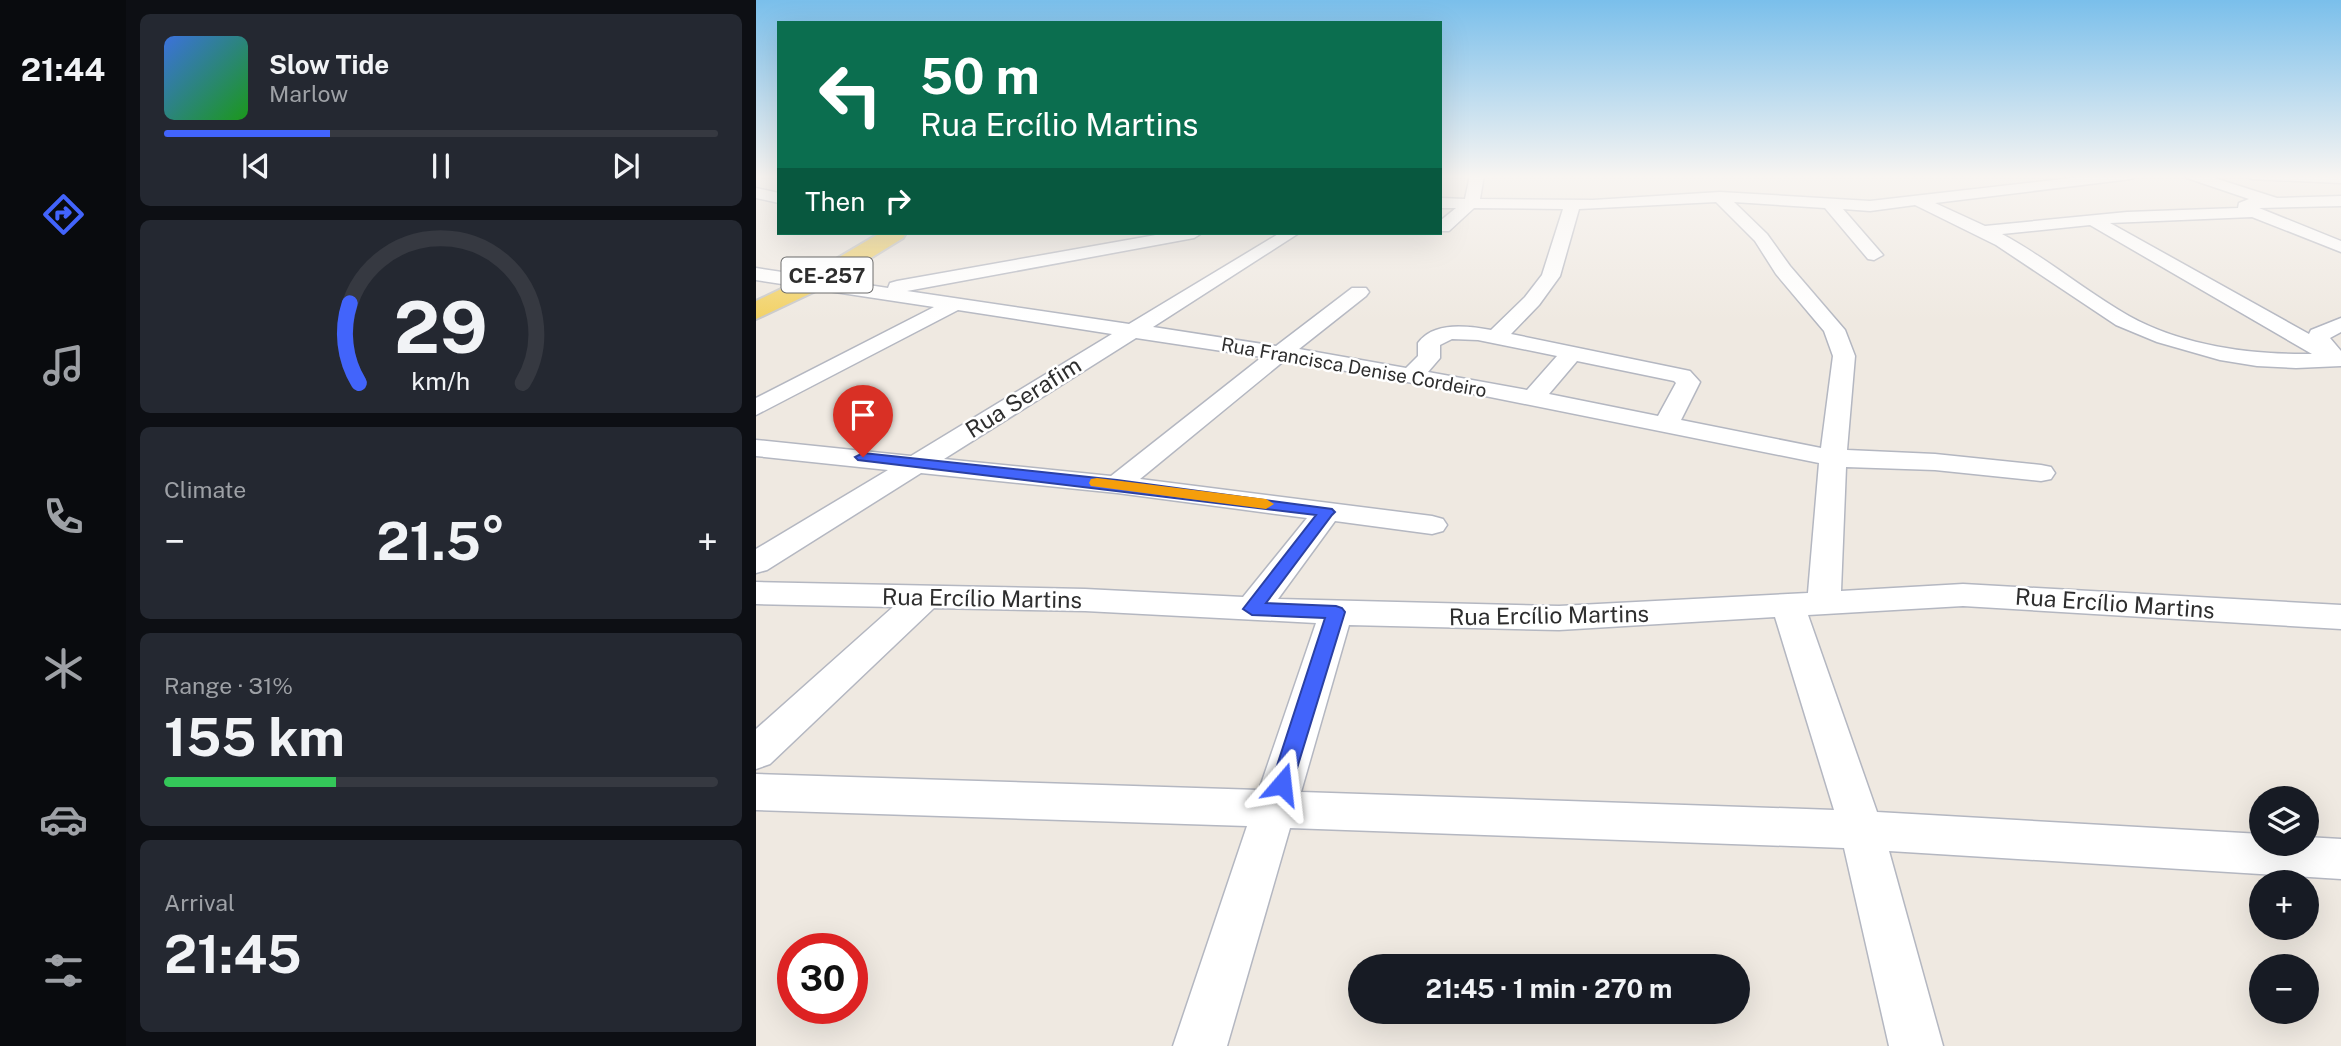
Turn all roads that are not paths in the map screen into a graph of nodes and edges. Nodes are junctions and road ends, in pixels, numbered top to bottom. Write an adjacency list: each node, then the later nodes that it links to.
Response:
1 (1447, 224): 9 (street)
2 (1567, 224): 24 (street)
3 (1741, 224): 33 (street)
4 (1847, 224): 15 (street)
5 (1967, 224): 10 (street)
6 (2054, 224): 10 (street)
7 (2099, 224): 27 (street)
8 (2283, 224): 14 (street)
9 (1443, 227)
10 (1983, 231): 27 (street)
11 (892, 235): 17 (main road, CE-257)
12 (1183, 235): 18 (street)
13 (1288, 235): 23 (street, Rua Serafim)
14 (2341, 247)
15 (1874, 255)
16 (756, 274): 17 (street)
17 (813, 284): 18 (street); 21 (main road, CE-257)
18 (873, 291): 20 (street, Rua Francisca Denise Cordeiro)
19 (1359, 292): 25 (street)
20 (954, 304): 23 (street, Rua Francisca Denise Cordeiro); 30 (street)
21 (761, 306)
22 (2341, 324): 27 (street)
23 (1132, 331): 25 (street, Rua Francisca Denise Cordeiro); 34 (street, Rua Serafim)
24 (1496, 337): 26 (street); 28 (street)
25 (1281, 353): 28 (street, Rua Francisca Denise Cordeiro); 36 (street)
26 (1572, 353): 29 (street); 31 (street)
27 (2339, 362)
28 (1411, 375): 29 (street, Rua Francisca Denise Cordeiro)
29 (1533, 398): 31 (street, Rua Francisca Denise Cordeiro)
30 (756, 408)
31 (1666, 425): 33 (street, Rua Francisca Denise Cordeiro)
32 (756, 448): 34 (street)
33 (1833, 458): 35 (street, Rua Francisca Denise Cordeiro); 42 (street)
34 (918, 463): 36 (street); 39 (street, Rua Serafim)
35 (2041, 473)
36 (1117, 485): 37 (street)
37 (1327, 512): 38 (street); 43 (street)
38 (1432, 525)
39 (756, 563)
40 (756, 593): 41 (street, Rua Ercílio Martins)
41 (925, 597): 43 (street, Rua Ercílio Martins); 46 (street)
42 (1806, 604): 44 (street, Rua Ercílio Martins); 45 (street, Rua Ercílio Martins); 49 (street)
43 (1252, 609): 44 (street, Rua Ercílio Martins)
44 (1336, 612): 48 (street)
45 (2341, 617)
46 (756, 753)
47 (756, 792): 48 (street)
48 (1274, 809): 49 (street); 51 (street)
49 (1862, 830): 50 (street); 52 (street)
50 (2341, 859)
51 (1200, 1046)
52 (1916, 1046)

